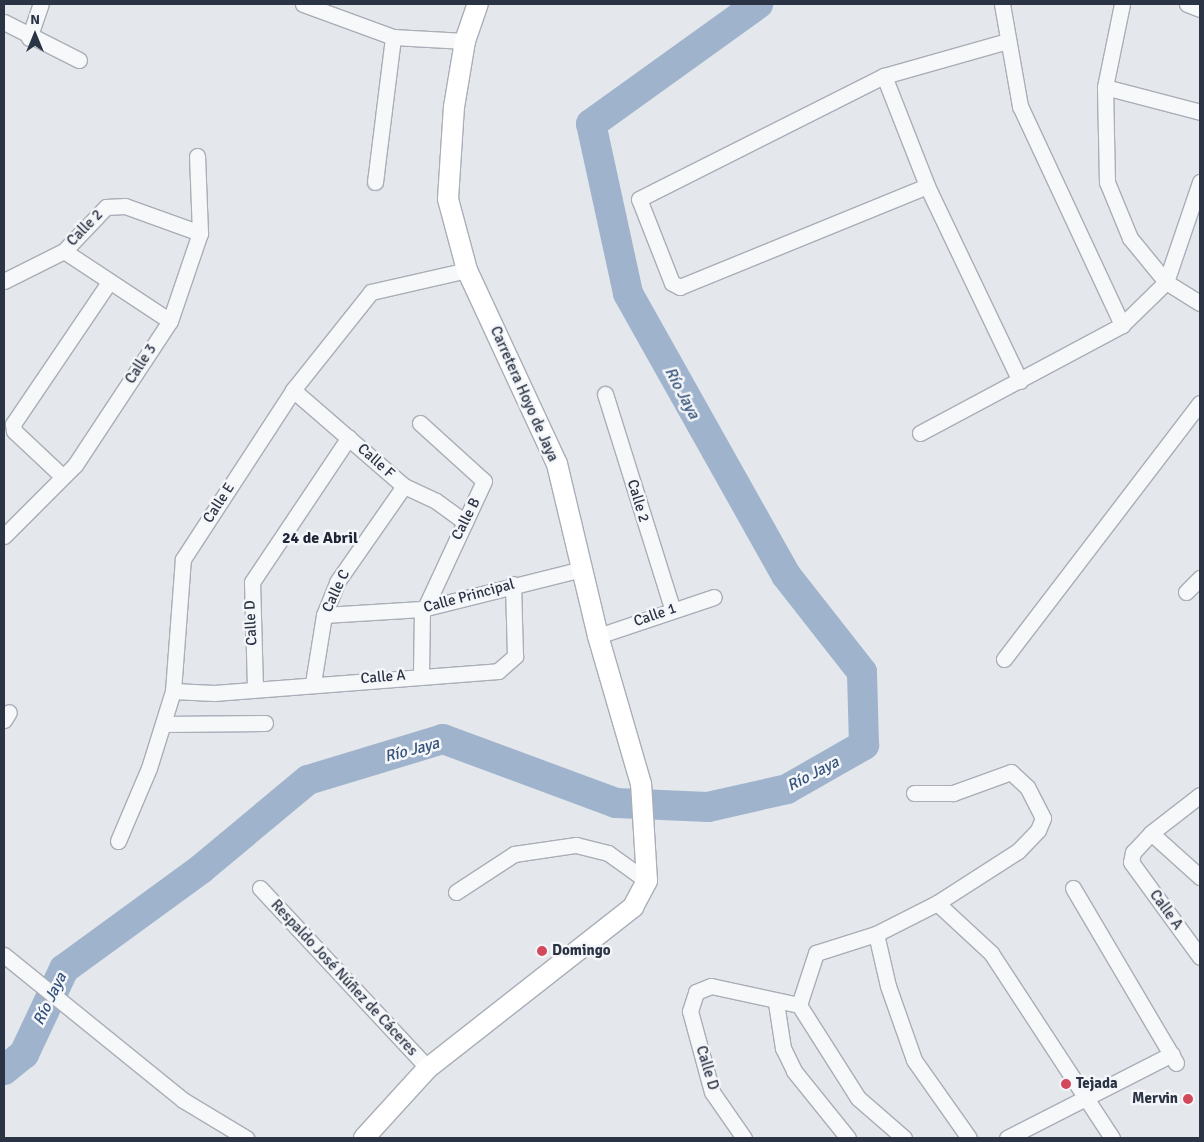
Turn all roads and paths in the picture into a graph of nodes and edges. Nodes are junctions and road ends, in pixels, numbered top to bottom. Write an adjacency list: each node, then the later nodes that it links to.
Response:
1 (41, 4): 10 (street)
2 (303, 4): 9 (street)
3 (478, 4): 11 (street, Carretera Hoyo de Jaya)
4 (1002, 4): 12 (street)
5 (1122, 4): 15 (street)
6 (1187, 4): 7 (street)
7 (1200, 9)
8 (4, 22): 10 (street)
9 (394, 37): 11 (street); 18 (street)
10 (29, 38): 13 (street)
11 (465, 41): 23 (street, Carretera Hoyo de Jaya)
12 (1008, 41): 14 (street); 29 (street)
13 (79, 60)
14 (884, 76): 20 (street); 20 (street)
15 (1105, 87): 16 (street); 26 (street)
16 (1200, 112)
17 (197, 156): 21 (street, Calle 3)
18 (375, 182)
19 (1200, 182): 26 (street)
20 (927, 186): 30 (street)
21 (200, 233): 22 (street, Calle 2); 28 (street, Calle 3)
22 (64, 250): 24 (street, Calle 2); 25 (street)
23 (467, 270): 31 (street, Calle E); 41 (street, Carretera Hoyo de Jaya)
24 (4, 282)
25 (109, 282): 28 (street); 37 (street)
26 (1166, 282): 27 (street); 29 (street)
27 (1200, 304)
28 (170, 321): 37 (street, Calle 3)
29 (1122, 325): 30 (street)
30 (1020, 382): 35 (street)
31 (293, 390): 36 (street, Calle F); 54 (street, Calle E)
32 (605, 394): 46 (street, Calle 2)
33 (1200, 403): 50 (street)
34 (420, 423): 39 (street, Calle B)
35 (920, 433)
36 (349, 437): 38 (street, Calle F); 53 (street, Calle D)
37 (62, 476): 40 (street, Calle 3)
38 (404, 486): 39 (street, Calle F); 48 (street, Calle C)
39 (465, 522): 47 (street, Calle B)
40 (4, 536)
41 (582, 569): 43 (street, Calle Principal); 49 (street, Carretera Hoyo de Jaya)
42 (1200, 578): 44 (street)
43 (513, 584): 47 (street, Calle Principal); 51 (street, Calle A)
44 (1186, 592)
45 (714, 597): 46 (street, Calle 1)
46 (672, 608): 49 (street, Calle 1)
47 (423, 609): 48 (street, Calle Principal); 51 (street, Calle B)
48 (324, 614): 52 (street, Calle C)
49 (598, 636): 62 (street, Carretera Hoyo de Jaya)
50 (1004, 659)
51 (421, 674): 52 (street, Calle A)
52 (313, 683): 53 (street, Calle A)
53 (255, 688): 54 (street, Calle A)
54 (173, 690): 55 (street, Calle E)
55 (164, 724): 56 (street); 60 (street, Calle E)
56 (265, 724)
57 (914, 793): 66 (street)
58 (1200, 795): 59 (street)
59 (1151, 834): 61 (street); 69 (street, Calle A)
60 (118, 841)
61 (1200, 877)
62 (647, 881): 65 (street); 72 (street)
63 (260, 888): 72 (street, Respaldo José Núñez de Cáceres)
64 (1073, 888): 73 (street)
65 (456, 892)
66 (937, 903): 67 (street); 73 (street)
67 (876, 934): 71 (street); 79 (street)
68 (4, 955): 74 (street)
69 (1200, 957)
70 (776, 1003): 71 (street); 76 (street, Calle D); 77 (street)
71 (799, 1005): 78 (street)
72 (428, 1068): 75 (street)
73 (1085, 1102): 80 (street); 81 (street)
74 (246, 1138)
75 (364, 1138)
76 (744, 1138)
77 (848, 1138)
78 (904, 1138)
79 (969, 1138)
80 (1007, 1138)
81 (1112, 1138)

